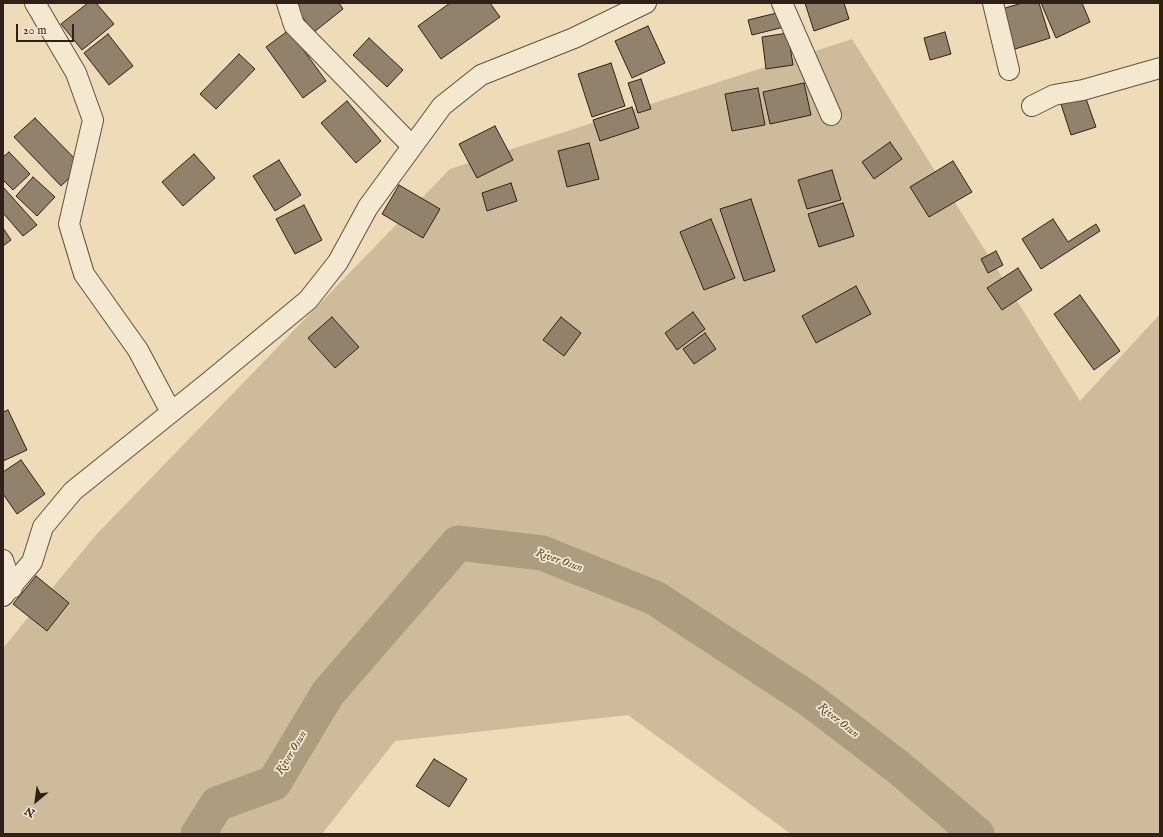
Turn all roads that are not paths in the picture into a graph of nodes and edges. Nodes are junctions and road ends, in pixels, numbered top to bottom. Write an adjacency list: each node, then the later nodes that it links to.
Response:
1 (35, 3): 11 (street)
2 (287, 3): 10 (street)
3 (646, 3): 10 (street)
4 (782, 3): 9 (street)
5 (993, 3): 7 (street)
6 (1160, 68): 8 (street)
7 (1009, 70)
8 (1032, 106)
9 (831, 115)
10 (412, 146): 11 (street)
11 (171, 412): 13 (street)
12 (3, 560): 13 (street)
13 (7, 592)

